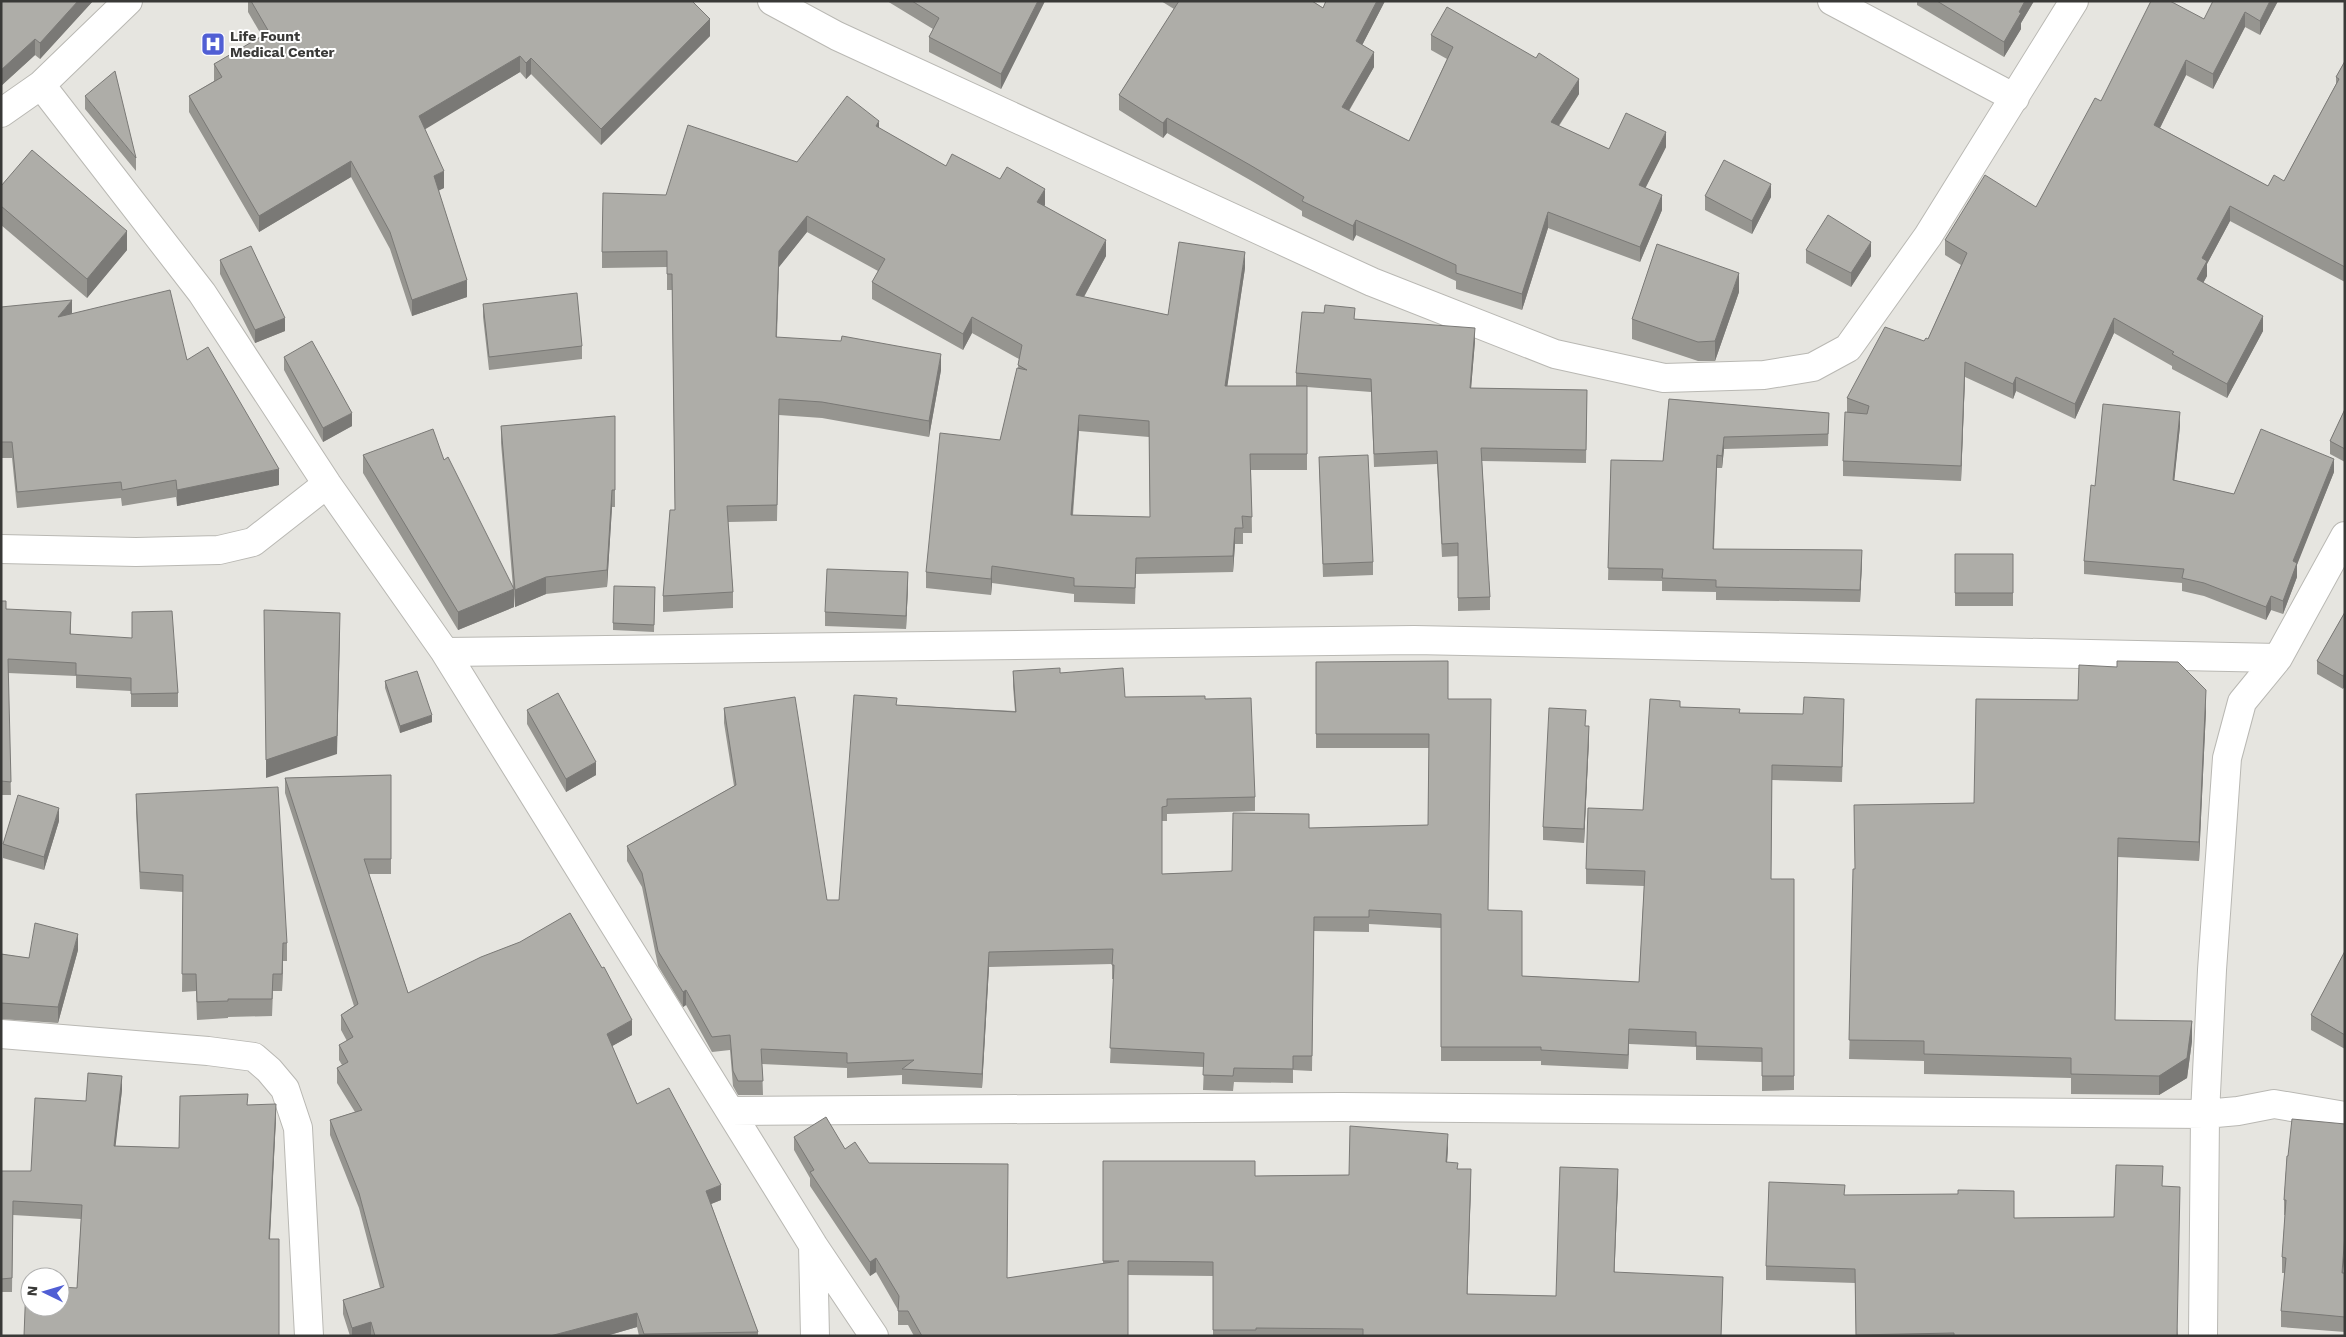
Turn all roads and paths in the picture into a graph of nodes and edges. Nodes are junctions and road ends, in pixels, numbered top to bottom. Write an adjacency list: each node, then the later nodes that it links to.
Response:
1 (128, 1): 5 (street)
2 (772, 1): 6 (street)
3 (1832, 1): 6 (street)
4 (2074, 1): 6 (street)
5 (41, 85): 7 (street); 8 (street)
6 (2015, 98)
7 (1, 113)
8 (327, 484): 10 (street); 11 (street)
9 (2345, 536): 12 (street)
10 (1, 549)
11 (445, 652): 12 (street); 14 (street)
12 (2278, 658): 15 (street)
13 (1, 1034): 18 (street)
14 (730, 1111): 15 (street); 17 (street)
15 (2205, 1114): 16 (street); 21 (street)
16 (2345, 1116)
17 (813, 1245): 19 (street); 20 (street)
18 (309, 1336)
19 (815, 1336)
20 (874, 1336)
21 (2203, 1336)

